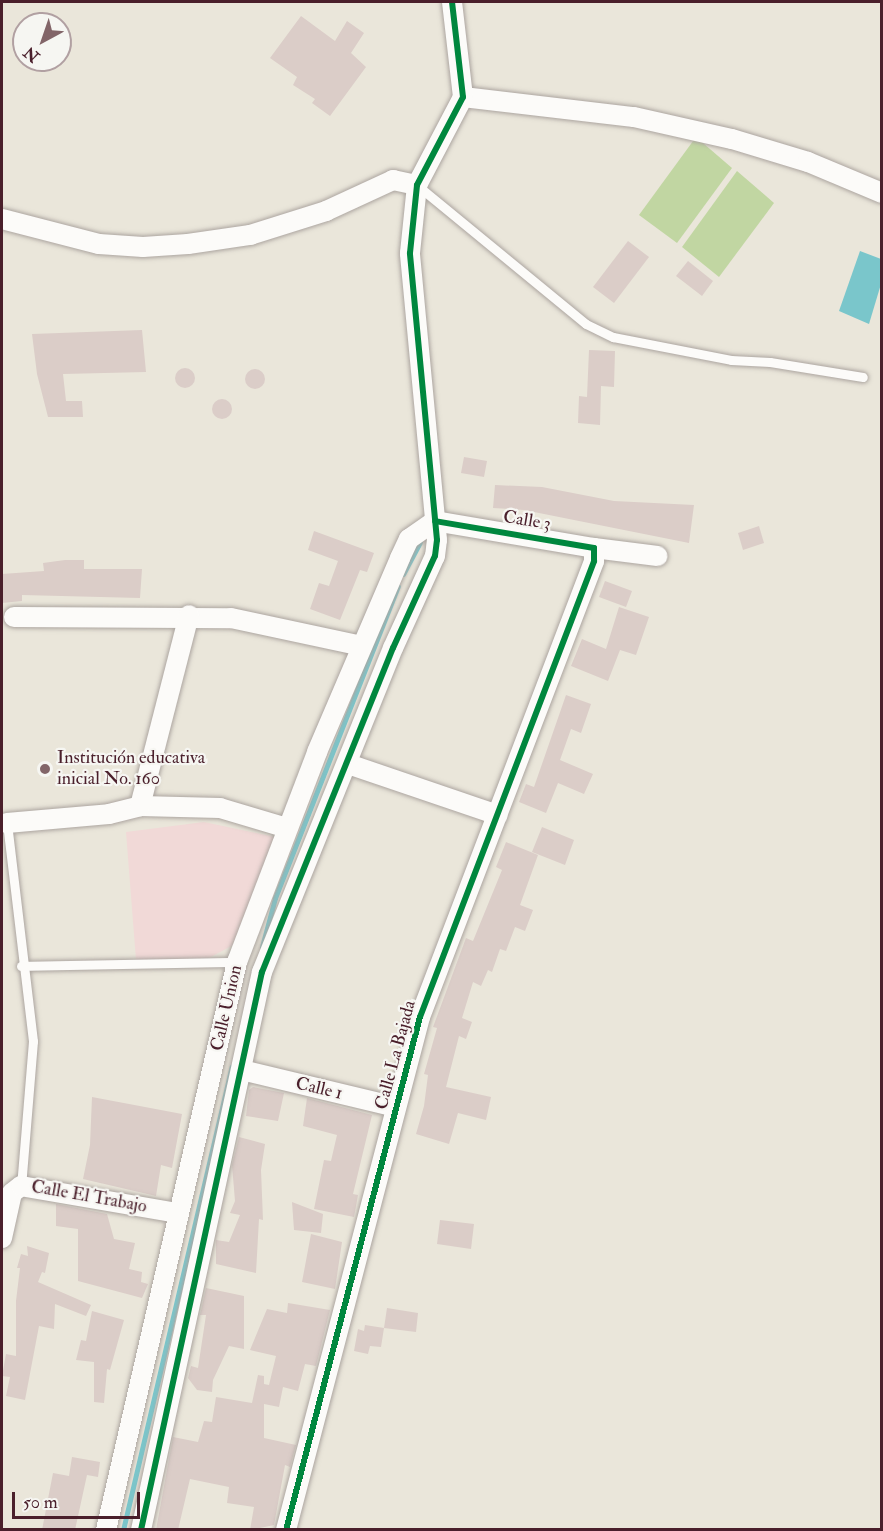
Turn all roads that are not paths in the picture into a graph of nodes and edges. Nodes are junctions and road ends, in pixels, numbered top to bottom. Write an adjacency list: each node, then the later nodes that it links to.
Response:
1 (452, 2): 2 (street)
2 (463, 97): 3 (street); 4 (street)
3 (417, 185): 5 (street); 6 (lane); 7 (street)
4 (882, 193)
5 (2, 219)
6 (863, 377)
7 (435, 521): 8 (street, Calle 3); 12 (street, Calle Union); 13 (street)
8 (594, 548): 9 (street, Calle 3); 15 (street, Calle La Bajada)
9 (657, 556)
10 (189, 615): 11 (street); 12 (street); 14 (street)
11 (14, 617)
12 (362, 646): 17 (street, Calle Union)
13 (348, 764): 15 (street); 20 (street)
14 (140, 806): 16 (street); 17 (street)
15 (498, 815): 21 (street, Calle La Bajada)
16 (7, 823): 19 (lane)
17 (287, 828): 18 (street, Calle Union)
18 (237, 962): 19 (lane); 23 (street, Calle Union)
19 (21, 966): 22 (lane)
20 (242, 1070): 21 (street, Calle 1); 26 (street)
21 (396, 1107): 27 (street, Calle La Bajada)
22 (21, 1186): 23 (street, Calle El Trabajo); 24 (street, Calle El Trabajo)
23 (178, 1213): 25 (street, Calle Union)
24 (2, 1238)
25 (106, 1530)
26 (141, 1530)
27 (286, 1530)

